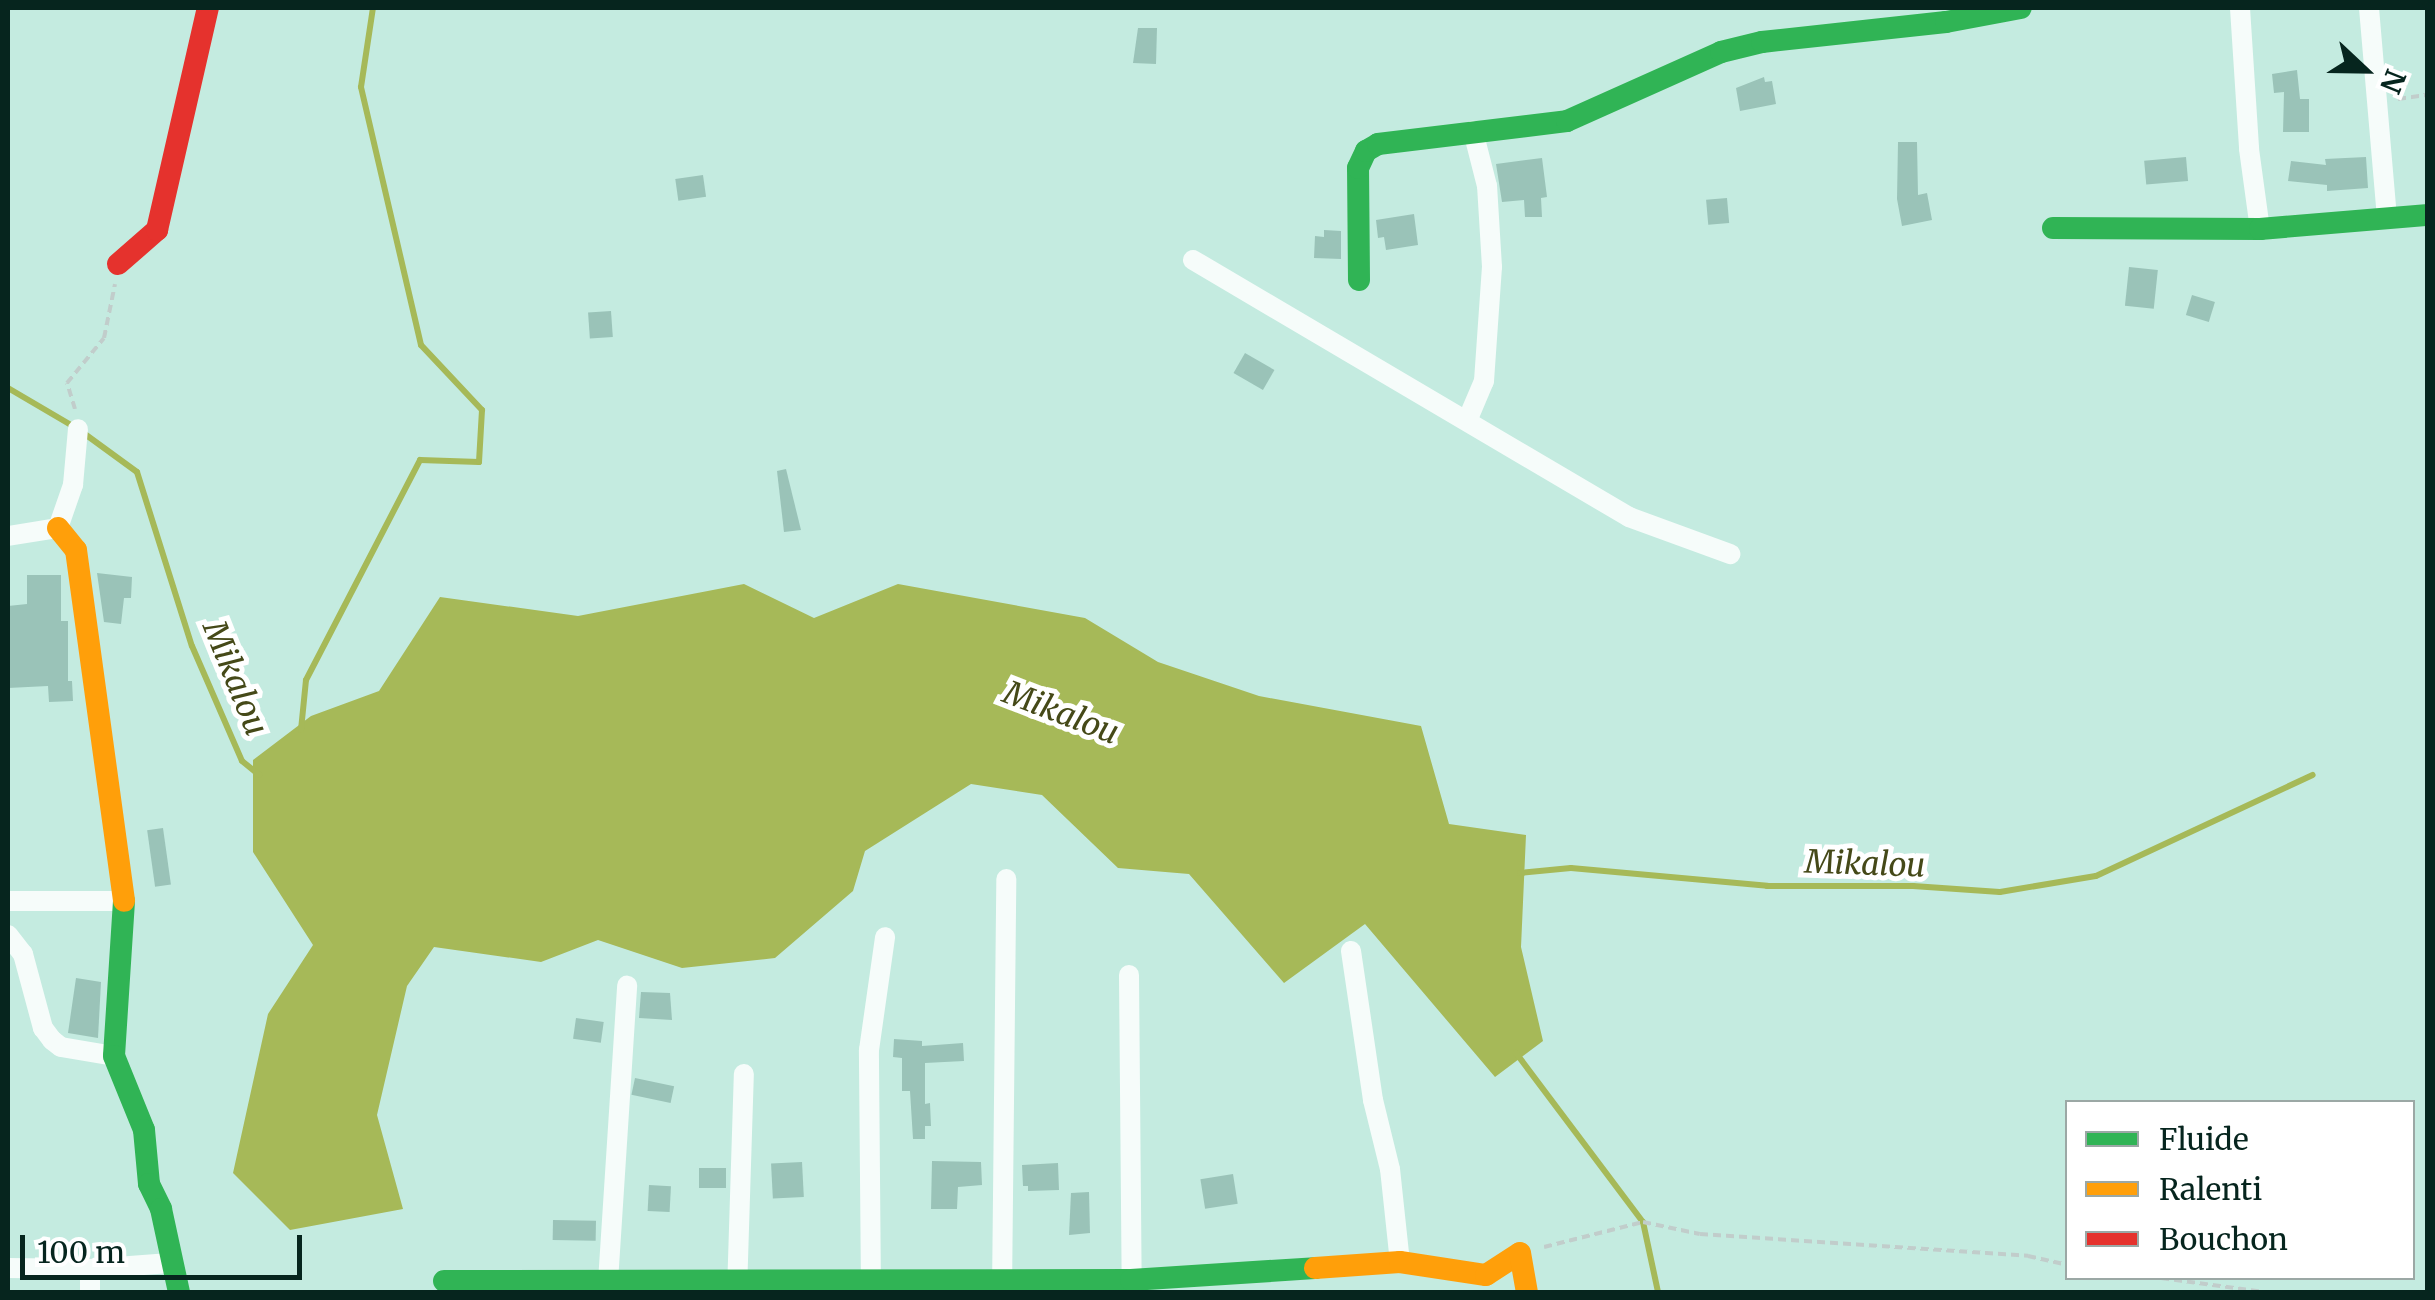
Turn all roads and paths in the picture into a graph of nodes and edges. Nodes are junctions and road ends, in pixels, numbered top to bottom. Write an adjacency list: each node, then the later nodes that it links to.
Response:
1 (208, 8): 13 (street)
2 (2021, 8): 7 (street)
3 (2240, 8): 11 (street)
4 (2368, 8): 6 (street)
5 (2428, 95): 6 (path)
6 (2380, 102): 9 (street)
7 (1473, 131): 14 (street); 15 (street)
8 (2428, 215): 9 (street)
9 (2387, 216): 11 (street)
10 (2054, 228): 11 (street)
11 (2260, 229)
12 (1192, 260): 15 (street)
13 (118, 264): 16 (path)
14 (1359, 280)
15 (1468, 421): 19 (street)
16 (78, 429): 17 (street)
17 (58, 528): 18 (street); 22 (street)
18 (8, 536)
19 (1730, 554)
20 (1006, 879): 39 (street)
21 (8, 901): 22 (street)
22 (124, 901): 28 (street)
23 (8, 934): 28 (street)
24 (885, 937): 40 (street)
25 (1351, 950): 31 (street)
26 (1129, 975): 41 (street)
27 (628, 986): 38 (street)
28 (114, 1056): 32 (street)
29 (744, 1074): 43 (street)
30 (1520, 1253): 31 (street); 33 (path); 46 (street)
31 (1400, 1262): 41 (street)
32 (170, 1263): 35 (street); 45 (street)
33 (2065, 1264)
34 (8, 1268): 35 (street)
35 (90, 1269): 44 (street)
36 (2176, 1280): 47 (path)
37 (444, 1281): 42 (street)
38 (608, 1282): 42 (street); 43 (street)
39 (1002, 1285): 40 (street); 41 (street)
40 (870, 1286): 43 (street)
41 (1131, 1286)
42 (489, 1288)
43 (737, 1288)
44 (90, 1292)
45 (179, 1292)
46 (1527, 1292)
47 (2264, 1292)

